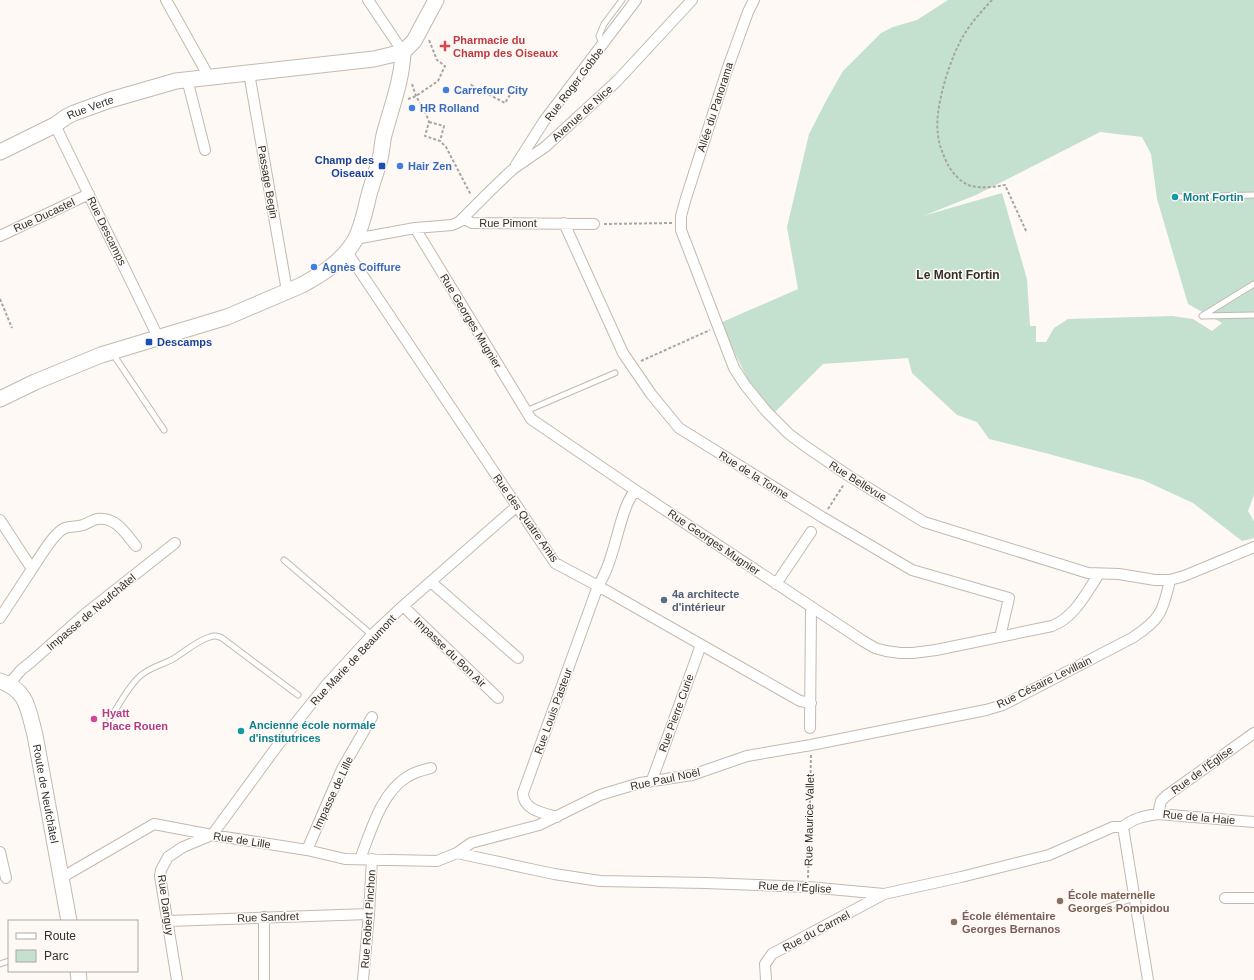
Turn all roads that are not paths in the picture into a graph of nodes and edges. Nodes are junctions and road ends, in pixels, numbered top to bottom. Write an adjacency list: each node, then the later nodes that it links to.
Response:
1 (166, 0): 11 (street)
2 (368, 0): 9 (street)
3 (436, 0): 9 (street)
4 (622, 0): 8 (lane)
5 (636, 0): 8 (street, Rue Roger Gobbe)
6 (692, 0): 16 (street, Avenue de Nice)
7 (754, 0): 21 (street, Allée du Panorama)
8 (605, 43): 16 (street, Rue Roger Gobbe)
9 (403, 52): 10 (street, Rue Verte); 26 (street)
10 (249, 73): 11 (street, Rue Verte); 29 (street, Passage Begin)
11 (209, 77): 12 (street, Rue Verte)
12 (187, 80): 13 (street, Rue Verte); 14 (street)
13 (55, 126): 15 (street, Rue Verte); 17 (street, Rue Descamps)
14 (205, 150)
15 (0, 152)
16 (513, 169): 20 (street, Avenue de Nice)
17 (88, 194): 25 (street, Rue Ducastel); 31 (street, Rue Descamps)
18 (1254, 196): 19 (lane)
19 (1175, 197)
20 (463, 218): 22 (street, Rue Pimont); 24 (street, Rue Pimont)
21 (681, 220): 46 (street, Rue Bellevue)
22 (564, 223): 23 (street, Rue Pimont); 55 (street, Rue de la Tonne)
23 (594, 224)
24 (416, 228): 26 (street, Rue Pimont); 35 (street, Rue Georges Mugnier)
25 (0, 236)
26 (355, 239): 27 (street)
27 (347, 252): 29 (street); 38 (street, Rue des Quatre Amis)
28 (1254, 284): 30 (lane)
29 (287, 291): 31 (street)
30 (1254, 315)
31 (158, 337): 32 (street)
32 (111, 352): 34 (street); 36 (lane)
33 (614, 373): 35 (lane)
34 (0, 399)
35 (526, 411): 37 (street, Rue Georges Mugnier)
36 (164, 430)
37 (635, 490): 49 (street, Rue Georges Mugnier); 50 (street, Rue Louis Pasteur)
38 (517, 506): 48 (street, Rue Marie de Beaumont); 50 (street, Rue des Quatre Amis)
39 (0, 520): 45 (street)
40 (811, 532): 49 (street)
41 (175, 543): 58 (street, Impasse de Neufchâtel)
42 (136, 546): 45 (street)
43 (1254, 547): 47 (street)
44 (284, 560): 54 (lane)
45 (32, 569): 53 (street)
46 (1099, 574): 47 (street, Rue Bellevue); 55 (street, Rue Georges Mugnier)
47 (1170, 580): 66 (street, Rue Césaire Levillain)
48 (431, 582): 51 (street, Rue Marie de Beaumont); 57 (street)
49 (776, 584): 52 (street, Rue Georges Mugnier)
50 (598, 586): 56 (street, Rue des Quatre Amis); 71 (street, Rue Louis Pasteur)
51 (403, 606): 54 (street, Rue Marie de Beaumont); 60 (street, Impasse du Bon Air)
52 (811, 608): 55 (street, Rue Georges Mugnier); 61 (street)
53 (0, 618)
54 (372, 635): 74 (street, Rue Marie de Beaumont)
55 (1000, 637)
56 (701, 645): 61 (street, Rue des Quatre Amis); 68 (street, Rue Pierre Curie)
57 (518, 658)
58 (5, 682): 81 (street, Route de Neufchâtel)
59 (298, 695): 63 (lane)
60 (498, 698)
61 (811, 703): 64 (street)
62 (372, 717): 75 (street, Impasse de Lille)
63 (110, 719)
64 (810, 728)
65 (1254, 733): 69 (street, Rue de l'Église)
66 (811, 749): 68 (street, Rue Paul Noël)
67 (431, 768): 78 (street)
68 (652, 780): 71 (street, Rue Paul Noël)
69 (1158, 814): 70 (street, Rue de la Haie); 72 (street, Rue de la Haie)
70 (1144, 816): 73 (street, Rue de l'Église)
71 (557, 817): 77 (street, Rue Paul Noël)
72 (1254, 822)
73 (1123, 827): 82 (street, Rue de l'Église); 83 (street)
74 (212, 835): 75 (street, Rue de Lille); 81 (street, Rue de Lille); 90 (street, Rue Danguy)
75 (307, 850): 78 (street, Rue de Lille)
76 (0, 852): 80 (street)
77 (457, 853): 79 (street, Rue de Lille); 82 (street, Rue de l'Église)
78 (360, 859): 79 (street, Rue de Lille)
79 (372, 859): 87 (street, Rue Robert Pinchon)
80 (6, 878)
81 (61, 878): 89 (street, Route de Neufchâtel)
82 (884, 894): 94 (street, Rue du Carmel)
83 (1134, 898): 86 (lane); 95 (street)
84 (1225, 898): 85 (street)
85 (1254, 898)
86 (1108, 907)
87 (369, 914): 88 (street, Rue Sandret); 93 (street, Rue Robert Pinchon)
88 (264, 917): 90 (street, Rue Sandret); 92 (street)
89 (69, 920)
90 (168, 921): 91 (street, Rue Danguy)
91 (177, 980)
92 (264, 980)
93 (363, 980)
94 (766, 980)
95 (1148, 980)

